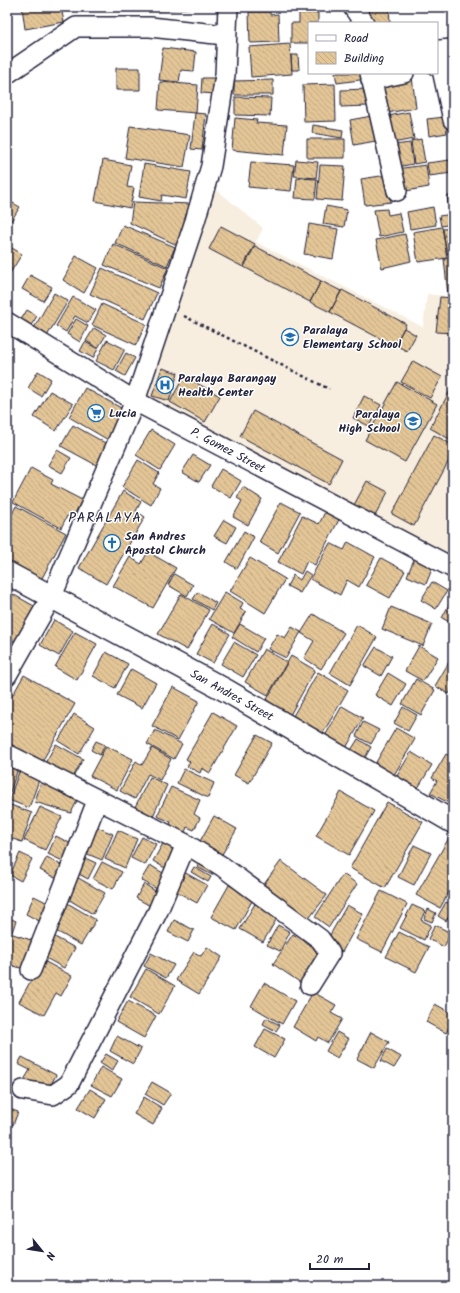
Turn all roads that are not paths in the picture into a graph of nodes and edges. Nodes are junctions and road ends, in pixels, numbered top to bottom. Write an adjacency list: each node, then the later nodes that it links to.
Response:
1 (228, 7): 4 (street)
2 (353, 7): 3 (street)
3 (363, 22)
4 (225, 35): 7 (street); 13 (street)
5 (453, 49): 6 (street)
6 (439, 65): 10 (street)
7 (7, 74)
8 (396, 74): 9 (street)
9 (370, 77): 11 (street)
10 (453, 120)
11 (397, 191)
12 (7, 322): 13 (street, P. Gomez Street)
13 (135, 401): 14 (street, P. Gomez Street); 16 (street)
14 (453, 568)
15 (7, 573): 16 (main road, San Andres Street)
16 (52, 596): 17 (street); 20 (main road, San Andres Street)
17 (7, 675)
18 (7, 754): 19 (street)
19 (97, 801): 21 (street); 22 (street)
20 (453, 822)
21 (186, 844): 23 (street); 24 (street)
22 (31, 970)
23 (310, 985)
24 (23, 1090)

